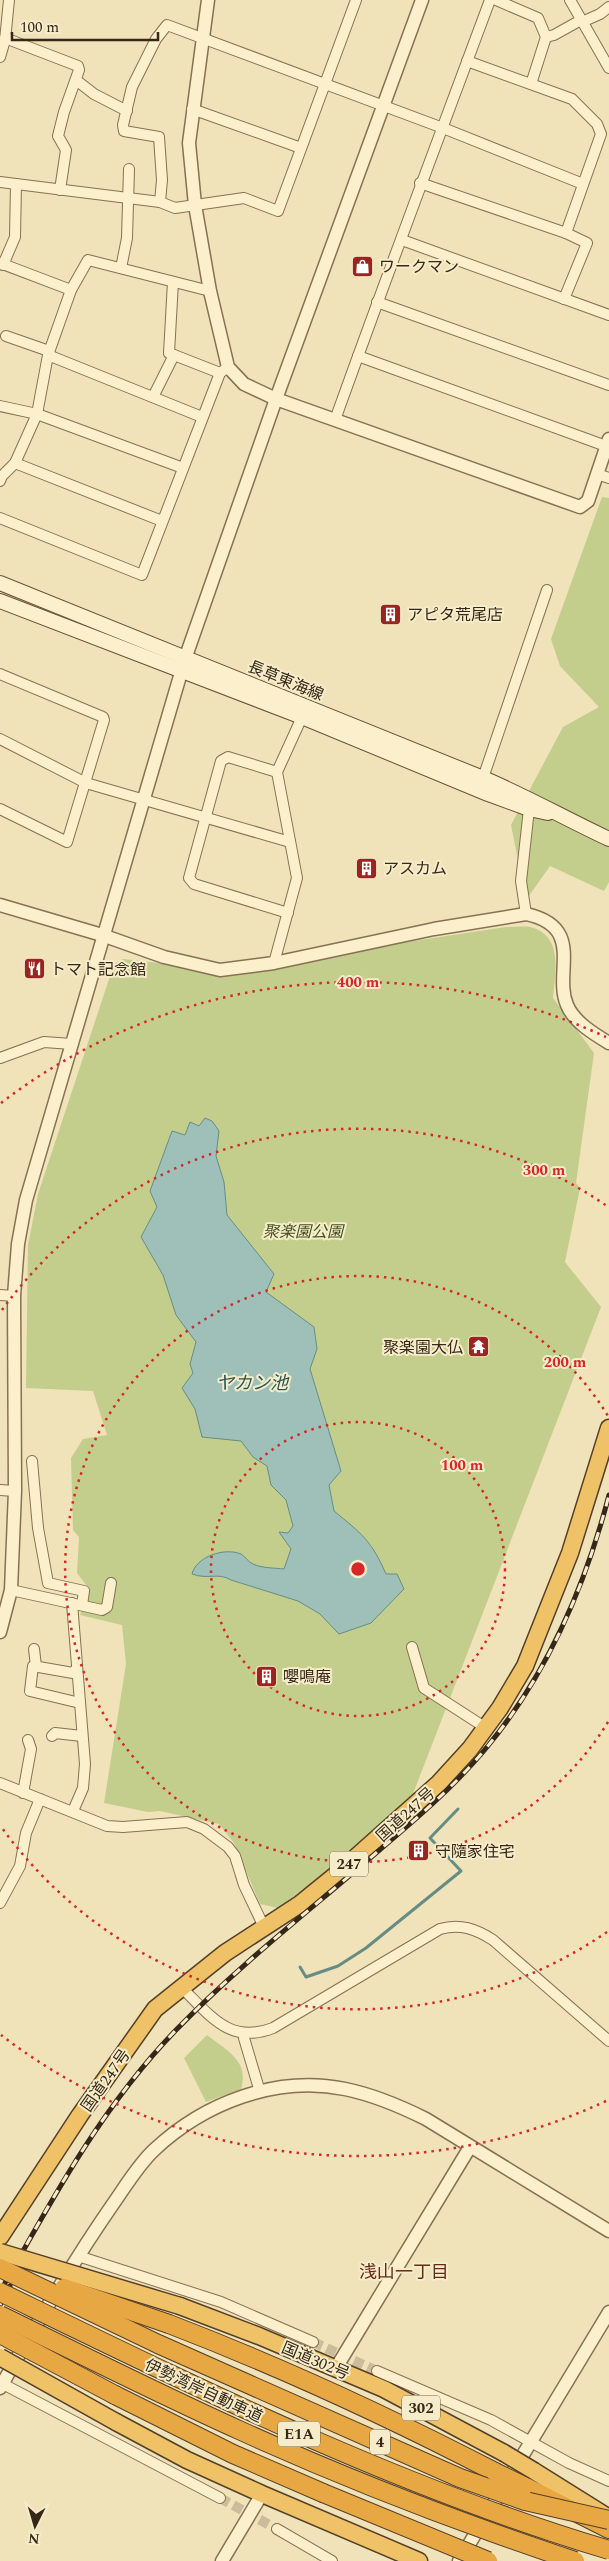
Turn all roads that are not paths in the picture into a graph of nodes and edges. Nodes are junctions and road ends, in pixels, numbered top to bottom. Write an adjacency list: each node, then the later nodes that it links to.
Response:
1 (9, 0): 11 (street)
2 (208, 0): 12 (street)
3 (356, 0): 18 (street)
4 (422, 0): 19 (street)
5 (490, 0): 14 (street)
6 (496, 0): 10 (street)
7 (570, 0): 9 (street)
8 (609, 7): 9 (street)
9 (581, 21): 10 (street); 15 (street)
10 (546, 37): 17 (street)
11 (5, 38): 13 (street); 16 (street)
12 (204, 40): 18 (street); 20 (street); 21 (street)
13 (0, 57)
14 (467, 61): 17 (street); 22 (street)
15 (609, 68)
16 (76, 80): 21 (street); 29 (street)
17 (531, 84): 28 (street)
18 (325, 85): 19 (street); 23 (street)
19 (384, 106): 22 (street); 50 (street)
20 (192, 109): 23 (street); 32 (street)
21 (127, 112): 31 (street)
22 (443, 128): 26 (street); 28 (street)
23 (301, 148): 32 (street)
24 (129, 169): 30 (street)
25 (0, 182): 27 (street)
26 (420, 183): 33 (street); 34 (street)
27 (16, 184): 29 (street); 35 (street)
28 (583, 184): 33 (street)
29 (60, 190): 30 (street)
30 (127, 198): 31 (street); 36 (street)
31 (160, 202): 32 (street)
32 (195, 205): 39 (street)
33 (566, 233): 40 (street)
34 (402, 240): 40 (street); 41 (street)
35 (2, 264): 38 (street)
36 (121, 268): 37 (street); 38 (street)
37 (172, 282): 39 (street); 45 (street)
38 (71, 290): 44 (street)
39 (210, 291): 47 (street)
40 (564, 299): 42 (street)
41 (377, 302): 46 (street); 48 (street)
42 (609, 315)
43 (6, 336): 44 (street)
44 (48, 353): 49 (street); 52 (street)
45 (174, 355): 47 (street); 49 (street)
46 (358, 356): 54 (street); 55 (street)
47 (224, 370): 50 (street); 53 (street)
48 (609, 385)
49 (153, 397): 53 (street)
50 (276, 399): 54 (street); 65 (street)
51 (0, 406): 52 (street)
52 (37, 414): 56 (street); 57 (street)
53 (202, 416): 57 (street)
54 (335, 420): 58 (street)
55 (607, 443): 58 (street)
56 (14, 463): 59 (street); 61 (street)
57 (183, 468): 61 (street)
58 (603, 476)
59 (1, 477)
60 (0, 518): 61 (street)
61 (162, 521)
62 (0, 583): 65 (main road, 長草東海線)
63 (547, 590): 70 (street)
64 (0, 601): 65 (main road, 長草東海線)
65 (183, 665): 67 (main road, 長草東海線); 70 (main road, 長草東海線); 72 (street)
66 (0, 674): 71 (street)
67 (302, 716): 69 (street); 74 (main road, 長草東海線)
68 (0, 739): 71 (street)
69 (277, 772): 76 (street); 78 (street)
70 (483, 778): 75 (main road, 長草東海線)
71 (86, 783): 72 (street); 73 (street)
72 (144, 798): 76 (street); 82 (street)
73 (0, 809)
74 (529, 809): 75 (main road, 長草東海線); 81 (street)
75 (557, 814): 77 (main road, 長草東海線)
76 (205, 817): 78 (street); 80 (street)
77 (609, 839)
78 (290, 842): 80 (street)
79 (0, 905): 82 (street)
80 (288, 912): 83 (street)
81 (526, 914): 83 (street); 84 (street)
82 (102, 935): 83 (street); 85 (street)
83 (274, 963)
84 (609, 1043)
85 (72, 1044): 86 (street); 88 (street)
86 (0, 1058)
87 (0, 1294): 88 (street)
88 (14, 1296): 92 (street)
89 (609, 1428): 102 (highway, 国道247号 / 247)
90 (32, 1461): 95 (street)
91 (0, 1490): 92 (street)
92 (15, 1491): 94 (street)
93 (111, 1582): 95 (street)
94 (12, 1590): 95 (street); 96 (street)
95 (77, 1604): 100 (street)
96 (0, 1632)
97 (412, 1647): 102 (street)
98 (34, 1649): 99 (street)
99 (36, 1666): 100 (street); 101 (street)
100 (77, 1668): 101 (street)
101 (80, 1703): 104 (street)
102 (486, 1728): 111 (highway, 国道247号 / 247)
103 (52, 1736): 104 (street)
104 (82, 1736): 109 (street)
105 (28, 1740): 107 (street)
106 (0, 1783): 107 (street)
107 (23, 1793): 108 (street)
108 (40, 1800): 109 (street); 110 (street)
109 (73, 1811): 111 (street)
110 (0, 1903)
111 (264, 1927): 112 (highway, 国道247号 / 247)
112 (181, 1987): 113 (street); 118 (highway, 国道247号 / 247)
113 (245, 2033): 114 (street); 115 (street)
114 (609, 2041)
115 (260, 2092): 116 (street); 120 (street)
116 (470, 2147): 117 (street); 128 (street)
117 (609, 2231)
118 (0, 2237)
119 (0, 2252): 128 (highway, 国道302号 / 302, bridge)
120 (78, 2256): 126 (street); 130 (street)
121 (0, 2266): 132 (highway, bridge); 137 (highway, 4, bridge)
122 (0, 2292): 140 (highway, 伊勢湾岸自動車道 / E1A, bridge)
123 (609, 2312): 131 (street)
124 (0, 2315): 147 (highway, 伊勢湾岸自動車道 / E1A, bridge)
125 (0, 2334): 134 (highway, bridge)
126 (313, 2342)
127 (0, 2357): 135 (highway, bridge)
128 (336, 2368): 132 (highway, 国道302号 / 302, bridge)
129 (377, 2371): 131 (street)
130 (1, 2386): 136 (street)
131 (530, 2441): 133 (street); 145 (street)
132 (529, 2478): 137 (highway, 国道302号 / 302); 139 (highway)
133 (609, 2481)
134 (323, 2493): 145 (highway, bridge); 146 (highway, bridge)
135 (262, 2494): 141 (street); 143 (highway); 144 (highway)
136 (220, 2498)
137 (609, 2519)
138 (277, 2529): 142 (street)
139 (609, 2529)
140 (609, 2550)
141 (222, 2561)
142 (332, 2561)
143 (395, 2561)
144 (419, 2561)
145 (460, 2561)
146 (488, 2561)
147 (575, 2561)

